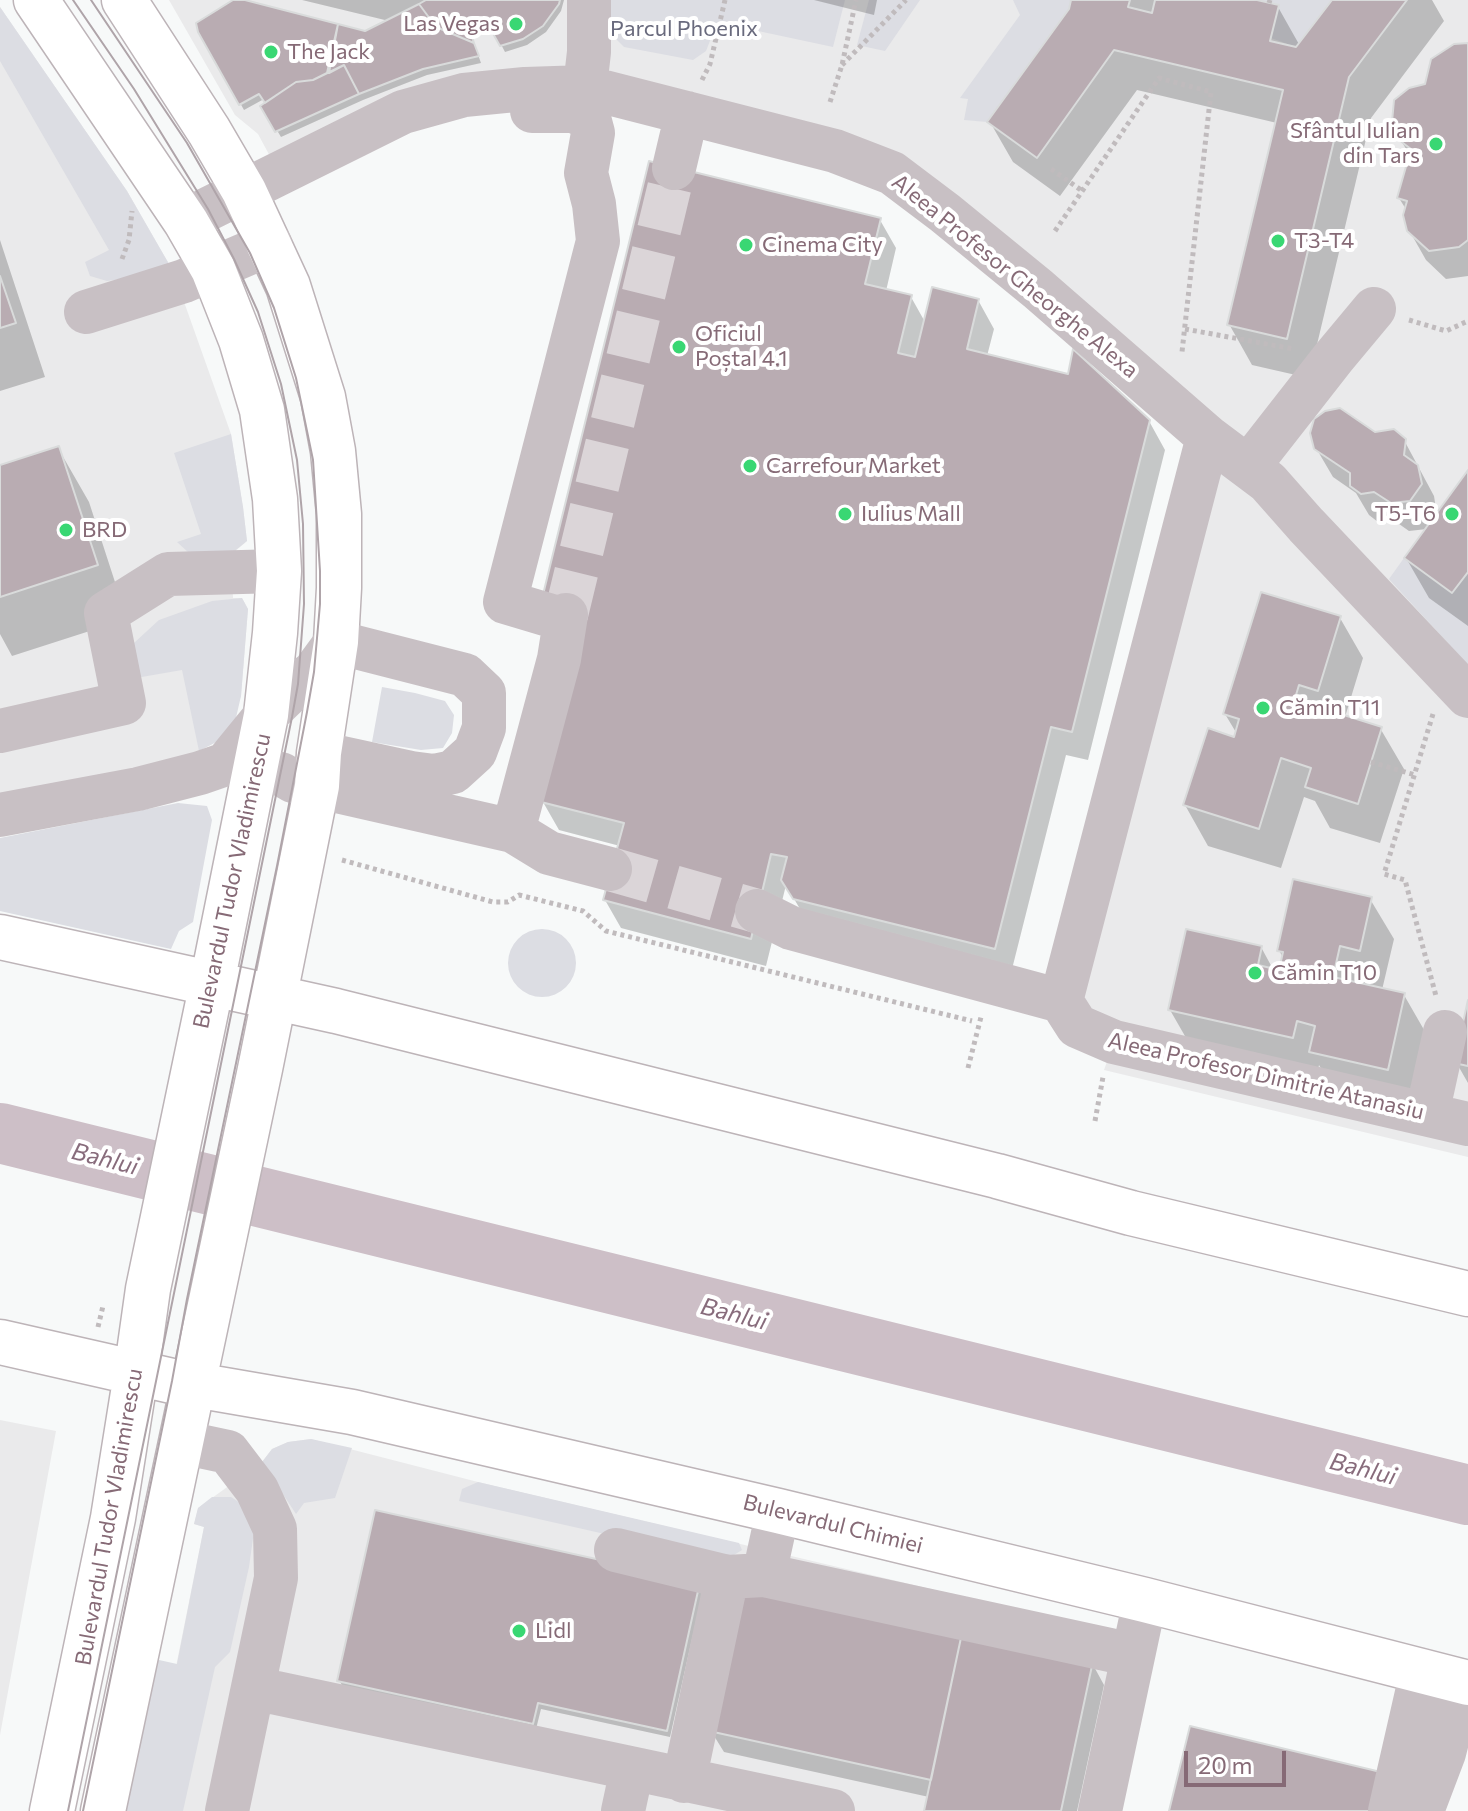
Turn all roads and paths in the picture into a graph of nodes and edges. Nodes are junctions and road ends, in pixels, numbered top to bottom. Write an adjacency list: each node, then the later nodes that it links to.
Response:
1 (36, 0): 16 (main road, Bulevardul Tudor Vladimirescu)
2 (124, 0): 15 (main road)
3 (589, 0): 8 (street)
4 (725, 0): 11 (path)
5 (856, 0): 7 (path)
6 (906, 0): 7 (path)
7 (842, 65): 9 (path)
8 (585, 87): 10 (street, Aleea Profesor Gheorghe Alexa); 11 (street, Aleea Profesor Gheorghe Alexa)
9 (830, 102)
10 (403, 112): 15 (street, Aleea Profesor Gheorghe Alexa); 38 (street)
11 (687, 113): 12 (street); 26 (street, Aleea Profesor Gheorghe Alexa)
12 (674, 168)
13 (1051, 169): 14 (path)
14 (1081, 190): 17 (path); 23 (path)
15 (244, 191): 16 (street, Aleea Profesor Gheorghe Alexa); 18 (main road)
16 (186, 222): 19 (main road, Bulevardul Tudor Vladimirescu)
17 (1055, 231)
18 (270, 244): 19 (street); 29 (main road)
19 (213, 269): 21 (street); 28 (main road, Bulevardul Tudor Vladimirescu)
20 (1374, 309): 22 (path); 25 (street)
21 (86, 312)
22 (1468, 321)
23 (1185, 329): 24 (path); 25 (path)
24 (1182, 352)
25 (1334, 357): 27 (street)
26 (1208, 437): 27 (street, Aleea Profesor Gheorghe Alexa); 45 (street)
27 (1248, 467): 30 (street, Aleea Profesor Gheorghe Alexa)
28 (279, 571): 31 (main road, Bulevardul Tudor Vladimirescu); 32 (street)
29 (336, 642): 31 (street); 35 (main road); 35 (street)
30 (1460, 687): 36 (path)
31 (266, 715): 34 (main road, Bulevardul Tudor Vladimirescu); 37 (street)
32 (0, 731)
33 (1371, 762): 36 (path)
34 (255, 769): 35 (street); 43 (main road, Bulevardul Tudor Vladimirescu)
35 (318, 770): 38 (street); 44 (main road)
36 (1415, 775): 46 (path)
37 (0, 815)
38 (513, 831): 40 (street)
39 (339, 859): 47 (path)
40 (610, 869)
41 (757, 911): 45 (street)
42 (0, 937): 43 (main road)
43 (212, 983): 44 (main road); 53 (main road, Bulevardul Tudor Vladimirescu)
44 (274, 999): 51 (main road); 54 (main road)
45 (1061, 1001): 49 (street, Aleea Profesor Dimitrie Atanasiu)
46 (1445, 1032): 49 (street)
47 (968, 1068)
48 (1104, 1070): 50 (path)
49 (1448, 1119)
50 (1095, 1121)
51 (1468, 1294)
52 (0, 1342): 53 (main road, Bulevardul Chimiei)
53 (136, 1374): 54 (main road, Bulevardul Chimiei); 67 (main road, Bulevardul Tudor Vladimirescu)
54 (194, 1385): 55 (main road, Bulevardul Chimiei); 56 (main road)
55 (240, 1393): 57 (street); 58 (main road, Bulevardul Chimiei)
56 (181, 1442): 57 (street); 68 (main road)
57 (228, 1452): 64 (street)
58 (778, 1511): 60 (street); 61 (main road, Bulevardul Chimiei)
59 (616, 1550): 60 (street)
60 (745, 1576): 62 (street); 66 (street)
61 (1145, 1600): 62 (street); 63 (main road, Bulevardul Chimiei)
62 (1133, 1655): 72 (street)
63 (1451, 1678): 73 (street); 74 (street)
64 (253, 1688): 65 (street); 69 (street)
65 (632, 1769): 66 (street); 70 (street)
66 (684, 1781): 71 (street)
67 (52, 1811)
68 (103, 1811)
69 (227, 1811)
70 (623, 1811)
71 (833, 1811)
72 (1100, 1811)
73 (1390, 1811)
74 (1422, 1811)

